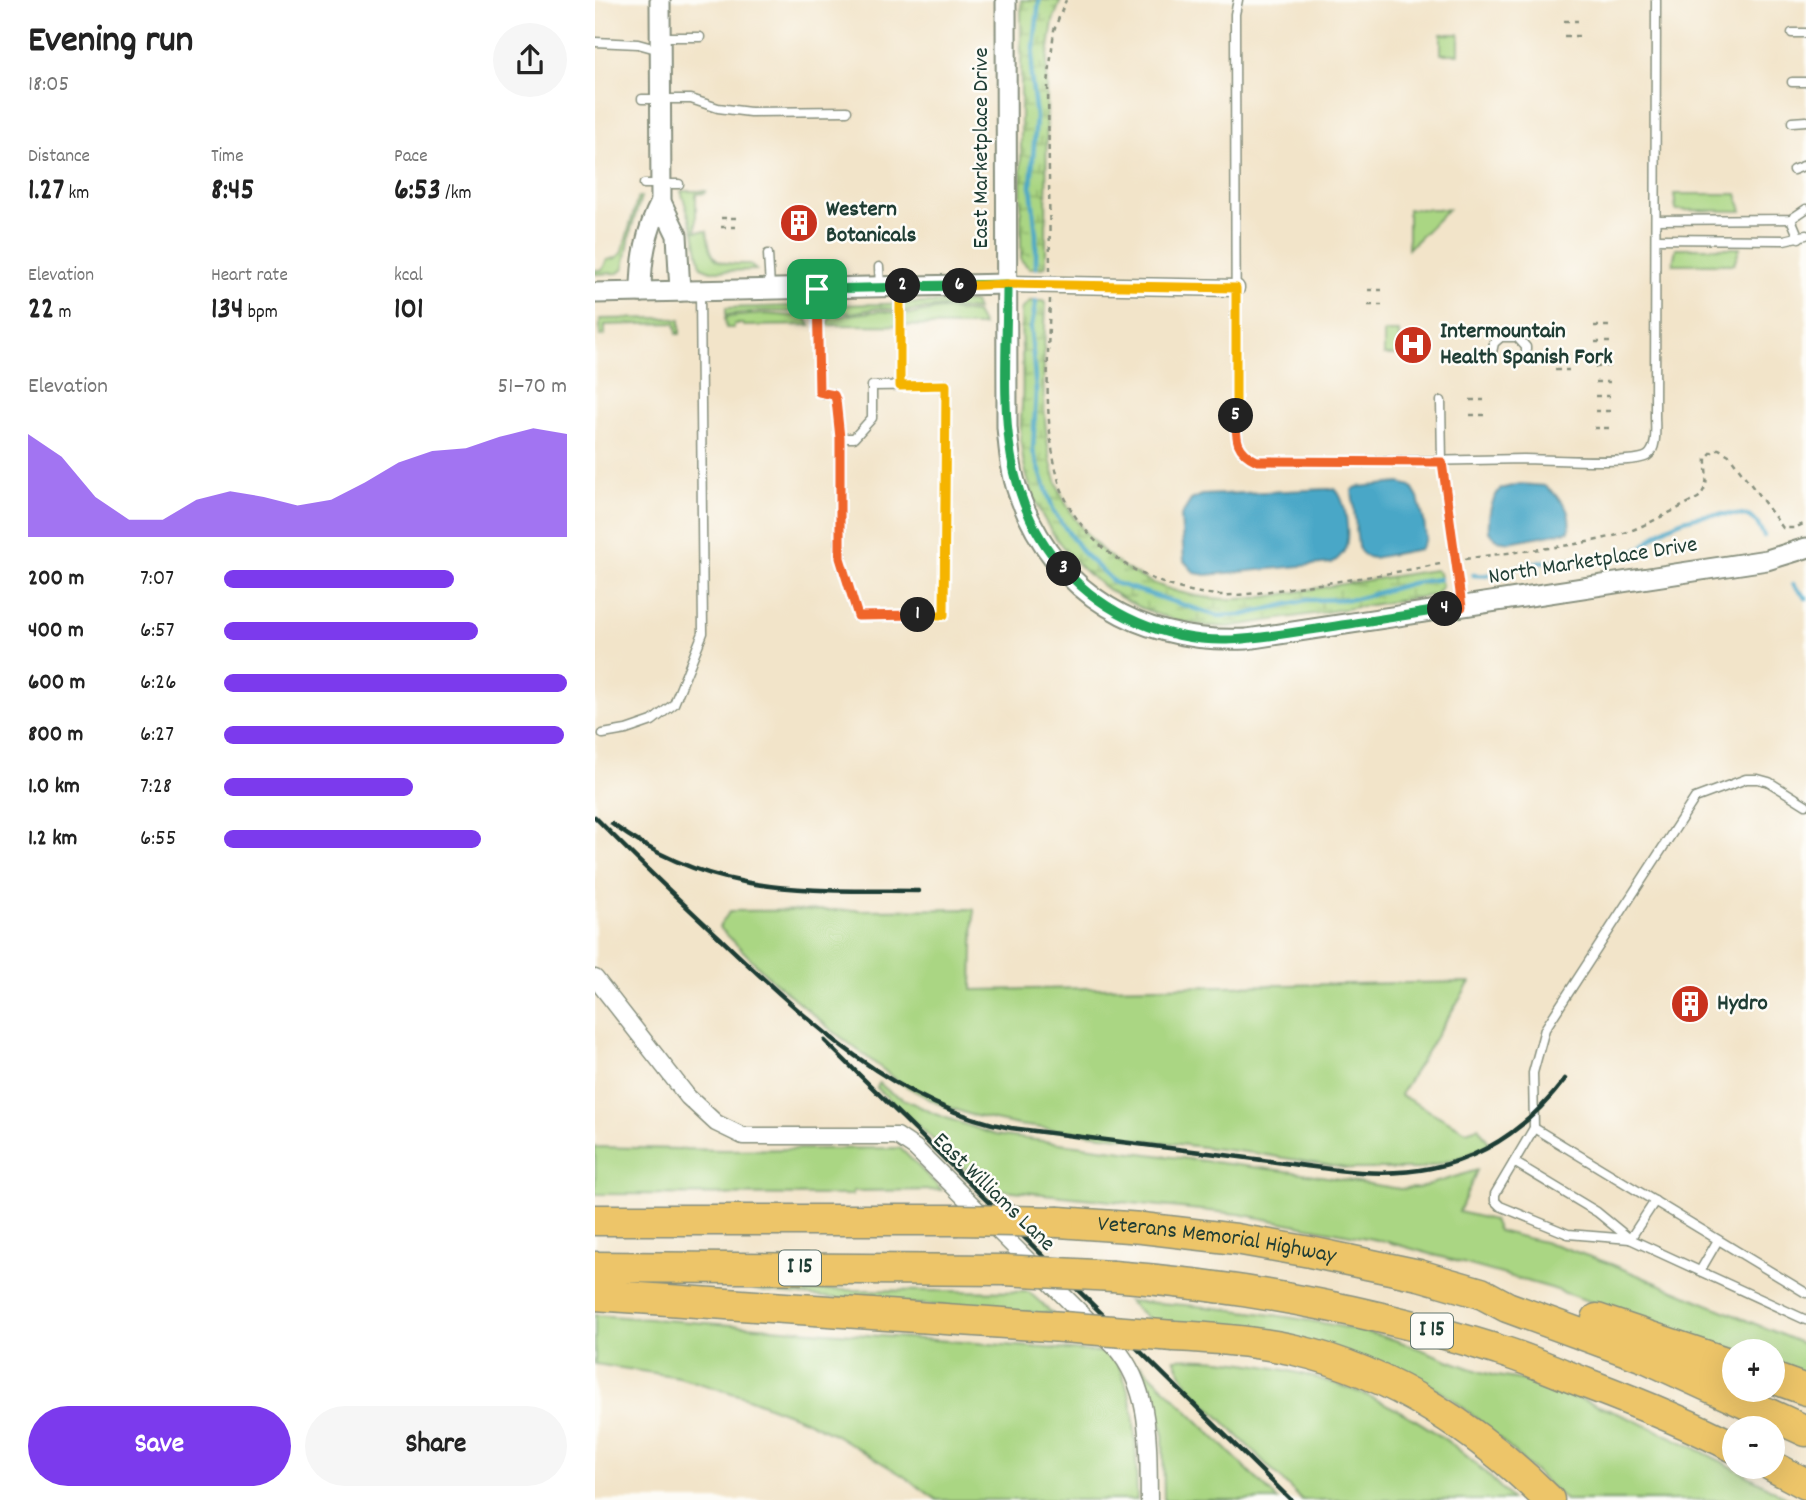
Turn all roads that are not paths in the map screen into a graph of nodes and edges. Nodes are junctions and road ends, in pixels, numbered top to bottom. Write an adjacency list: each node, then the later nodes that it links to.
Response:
1 (660, 0): 9 (street)
2 (1006, 0): 26 (street, East Marketplace Drive)
3 (1238, 0): 29 (lane)
4 (1656, 0): 21 (lane)
5 (1792, 33): 6 (lane)
6 (1806, 33)
7 (700, 37): 9 (lane)
8 (595, 42): 9 (lane)
9 (660, 43): 12 (street)
10 (1792, 82): 11 (lane)
11 (1806, 82)
12 (651, 99): 13 (lane); 18 (street)
13 (847, 111)
14 (1792, 121): 15 (lane)
15 (1806, 121)
16 (1806, 165): 17 (lane)
17 (1793, 170)
18 (661, 189): 32 (street); 33 (street)
19 (1806, 209): 20 (lane)
20 (1791, 219): 21 (lane); 22 (lane)
21 (1655, 220): 23 (lane)
22 (1803, 237): 23 (lane)
23 (1655, 239): 40 (lane)
24 (768, 254): 31 (lane)
25 (879, 267): 28 (lane)
26 (1007, 284): 27 (street); 29 (street); 41 (street, East Marketplace Drive)
27 (900, 286): 28 (street); 37 (lane)
28 (880, 287): 30 (street)
29 (1236, 288): 40 (lane)
30 (817, 289): 31 (street); 39 (lane)
31 (770, 290): 32 (street)
32 (690, 291): 33 (street); 44 (lane)
33 (641, 292): 34 (street)
34 (595, 293)
35 (1526, 355): 36 (lane)
36 (1491, 356)
37 (900, 386): 39 (lane); 39 (lane)
38 (1441, 401): 40 (lane)
39 (840, 438)
40 (1442, 462): 43 (lane)
41 (1042, 542): 43 (street, North Marketplace Drive)
42 (1806, 548): 43 (street, North Marketplace Drive)
43 (1462, 607)
44 (603, 734)
45 (1806, 805): 47 (lane)
46 (595, 978): 67 (street, East Williams Lane)
47 (1534, 1128): 48 (lane); 49 (lane)
48 (1514, 1162): 51 (lane); 51 (lane)
49 (1655, 1201): 51 (lane); 52 (lane)
50 (595, 1220): 55 (highway, Veterans Memorial Highway / I 15, bridge)
51 (1630, 1239): 54 (lane)
52 (1718, 1240): 54 (lane); 56 (lane)
53 (595, 1267): 63 (highway, Veterans Memorial Highway / I 15, bridge)
54 (1700, 1271): 58 (lane)
55 (1481, 1293): 59 (highway); 62 (highway, Veterans Memorial Highway / I 15)
56 (1806, 1293)
57 (595, 1294): 64 (highway, bridge)
58 (1806, 1320)
59 (1722, 1361)
60 (1785, 1382): 61 (highway)
61 (1806, 1390)
62 (1806, 1431)
63 (1722, 1441)
64 (1494, 1452): 68 (highway); 69 (highway)
65 (1785, 1473): 66 (highway)
66 (1806, 1484)
67 (1149, 1500)
68 (1527, 1500)
69 (1549, 1500)

